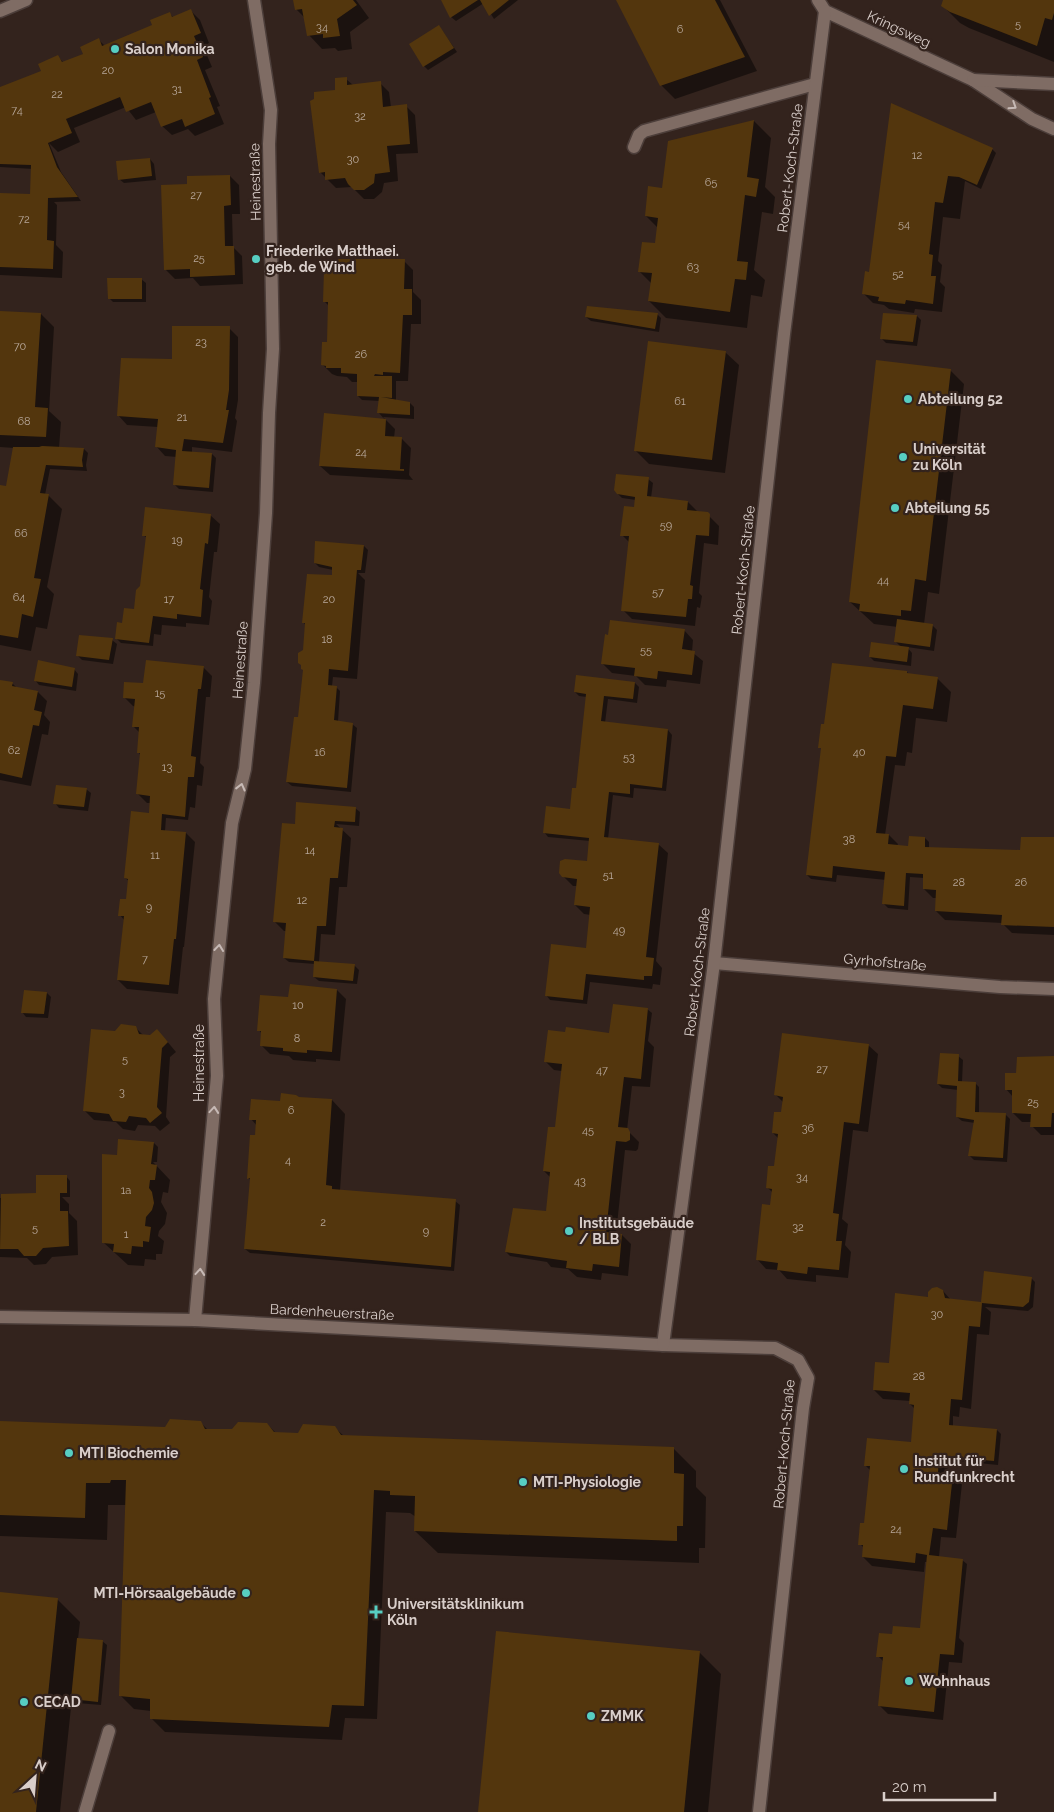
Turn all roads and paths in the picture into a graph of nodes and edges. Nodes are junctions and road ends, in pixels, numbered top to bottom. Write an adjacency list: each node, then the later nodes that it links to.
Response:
1 (26, 0): 4 (street)
2 (254, 0): 14 (street, Heinestraße, one-way to 2)
3 (818, 0): 5 (street)
4 (0, 11)
5 (825, 12): 6 (street, Kringsweg); 7 (street, Robert-Koch-Straße)
6 (973, 80): 8 (street, Kringsweg); 9 (street, Kringsweg, one-way to 9)
7 (816, 84): 10 (street); 11 (street, Robert-Koch-Straße)
8 (1054, 84)
9 (1054, 129)
10 (634, 147)
11 (714, 963): 12 (street, Gyrhofstraße); 15 (street, Robert-Koch-Straße)
12 (1054, 988)
13 (0, 1317): 14 (street, Bardenheuerstraße)
14 (195, 1320): 15 (street, Bardenheuerstraße)
15 (663, 1345): 18 (street, Robert-Koch-Straße)
16 (109, 1731): 17 (street)
17 (86, 1812)
18 (759, 1812)

